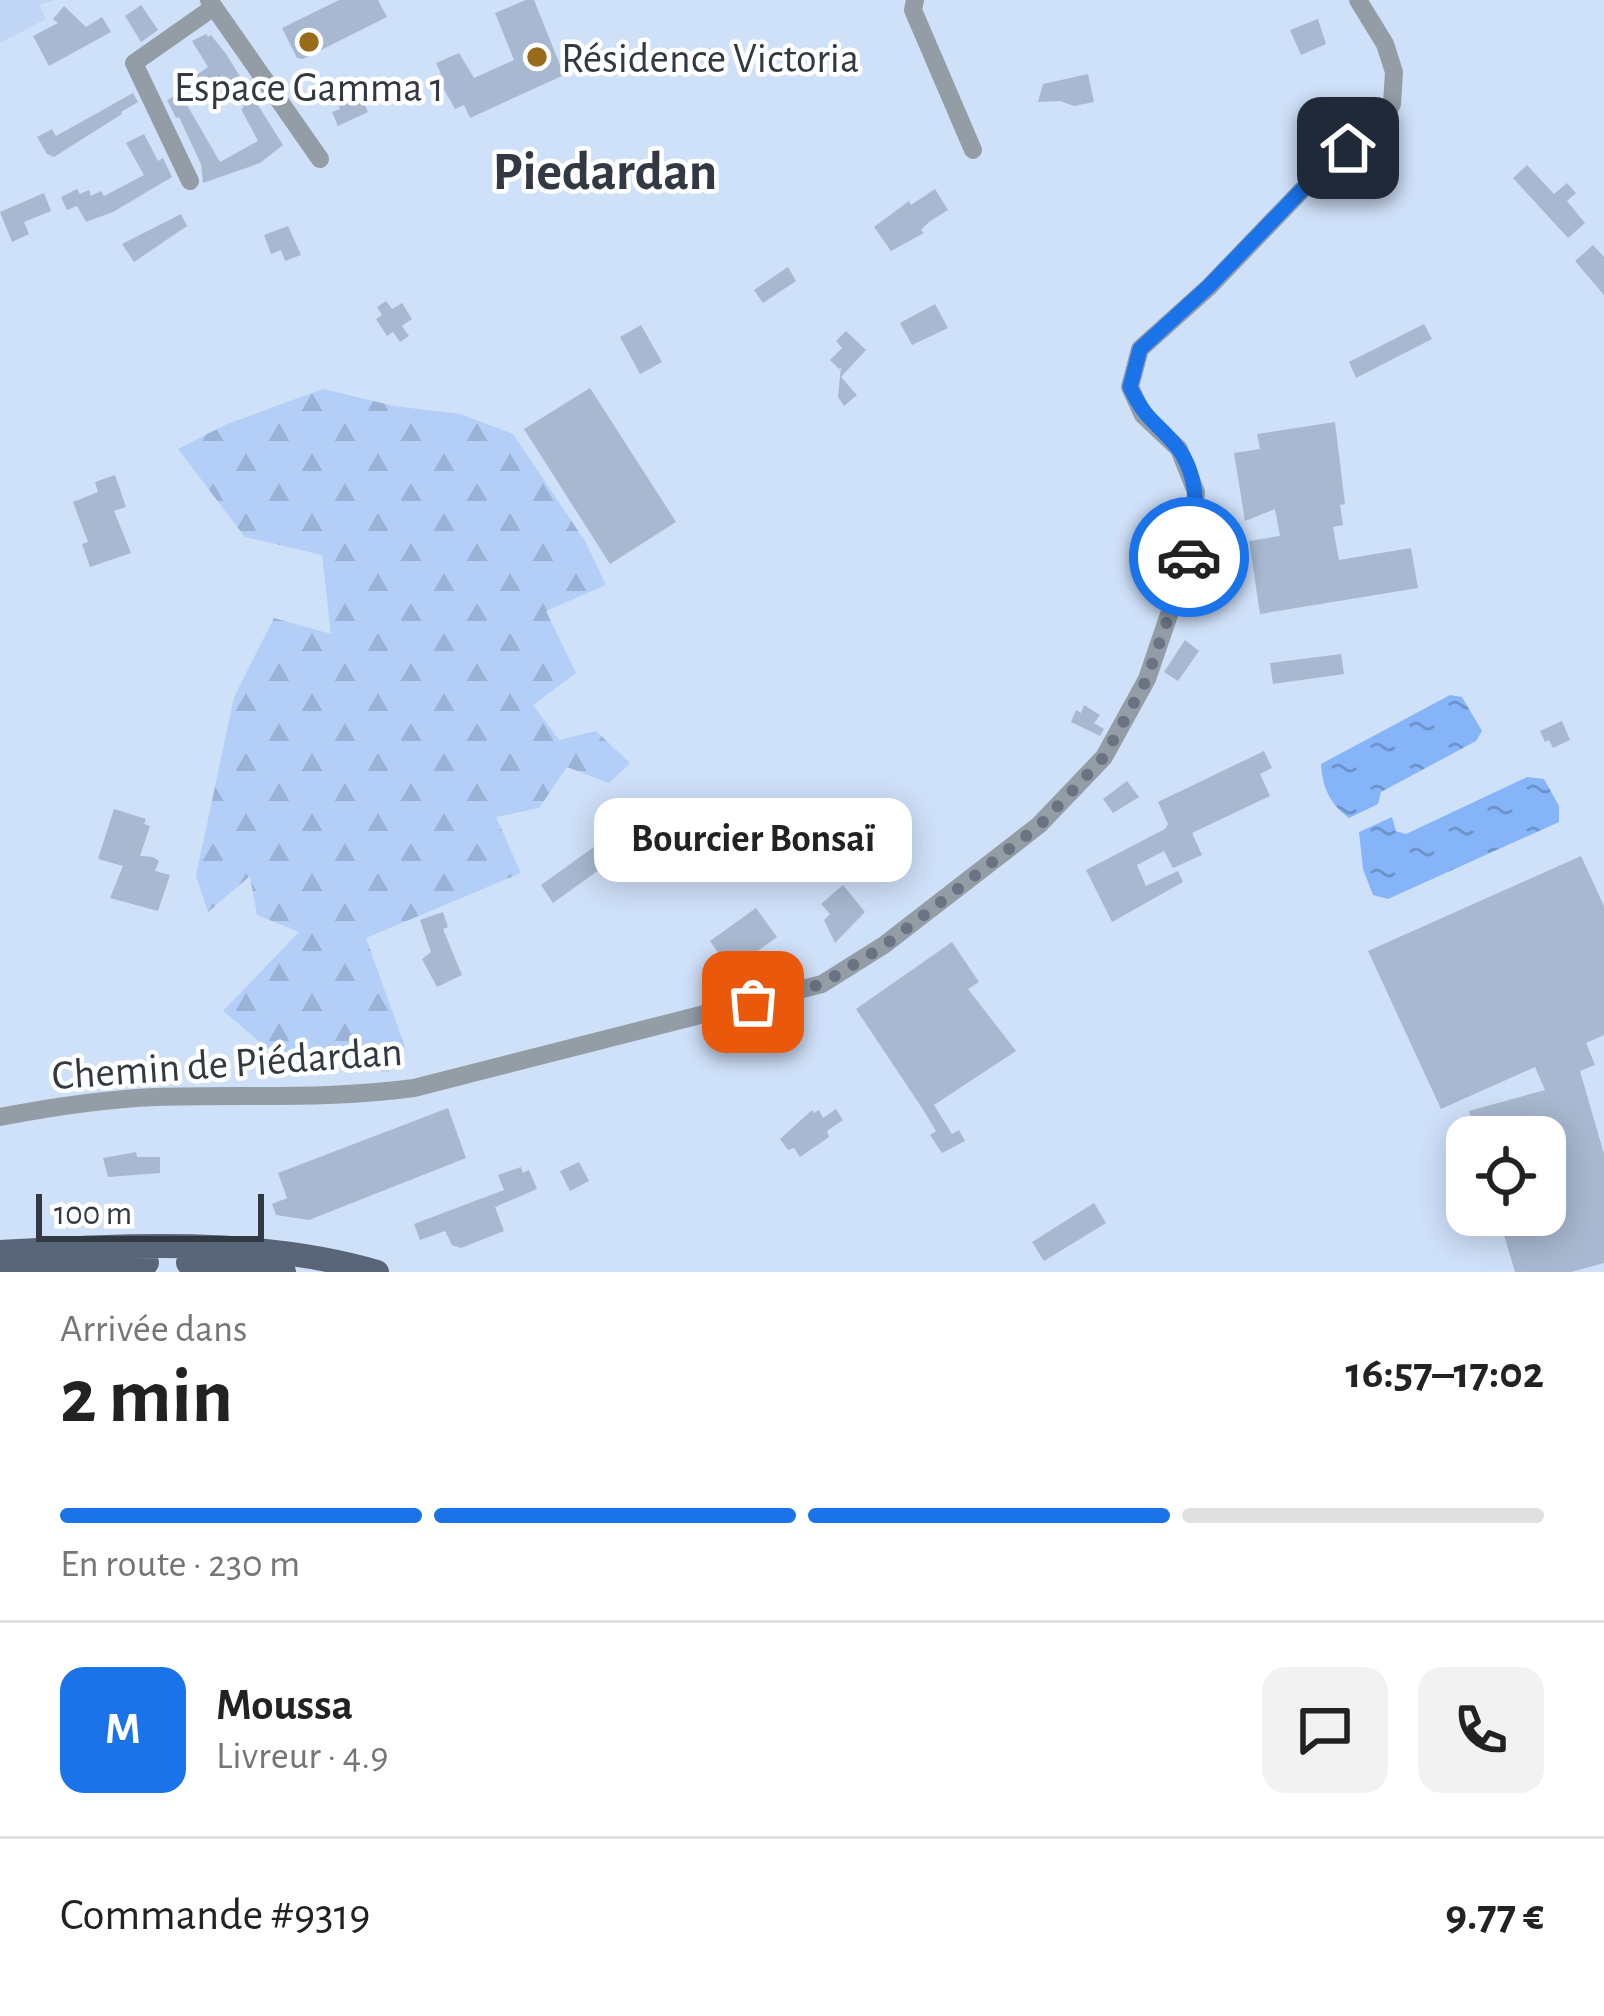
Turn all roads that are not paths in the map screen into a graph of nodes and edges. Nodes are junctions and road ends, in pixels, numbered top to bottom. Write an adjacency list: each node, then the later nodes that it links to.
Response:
1 (915, 0): 4 (street)
2 (1358, 0): 7 (street, Chemin de Piédardan)
3 (212, 3): 5 (street); 6 (street)
4 (973, 150)
5 (320, 159)
6 (190, 181)
7 (0, 1117)
8 (0, 1252): 11 (main road)
9 (0, 1270): 10 (main road)
10 (284, 1272)
11 (377, 1272)

